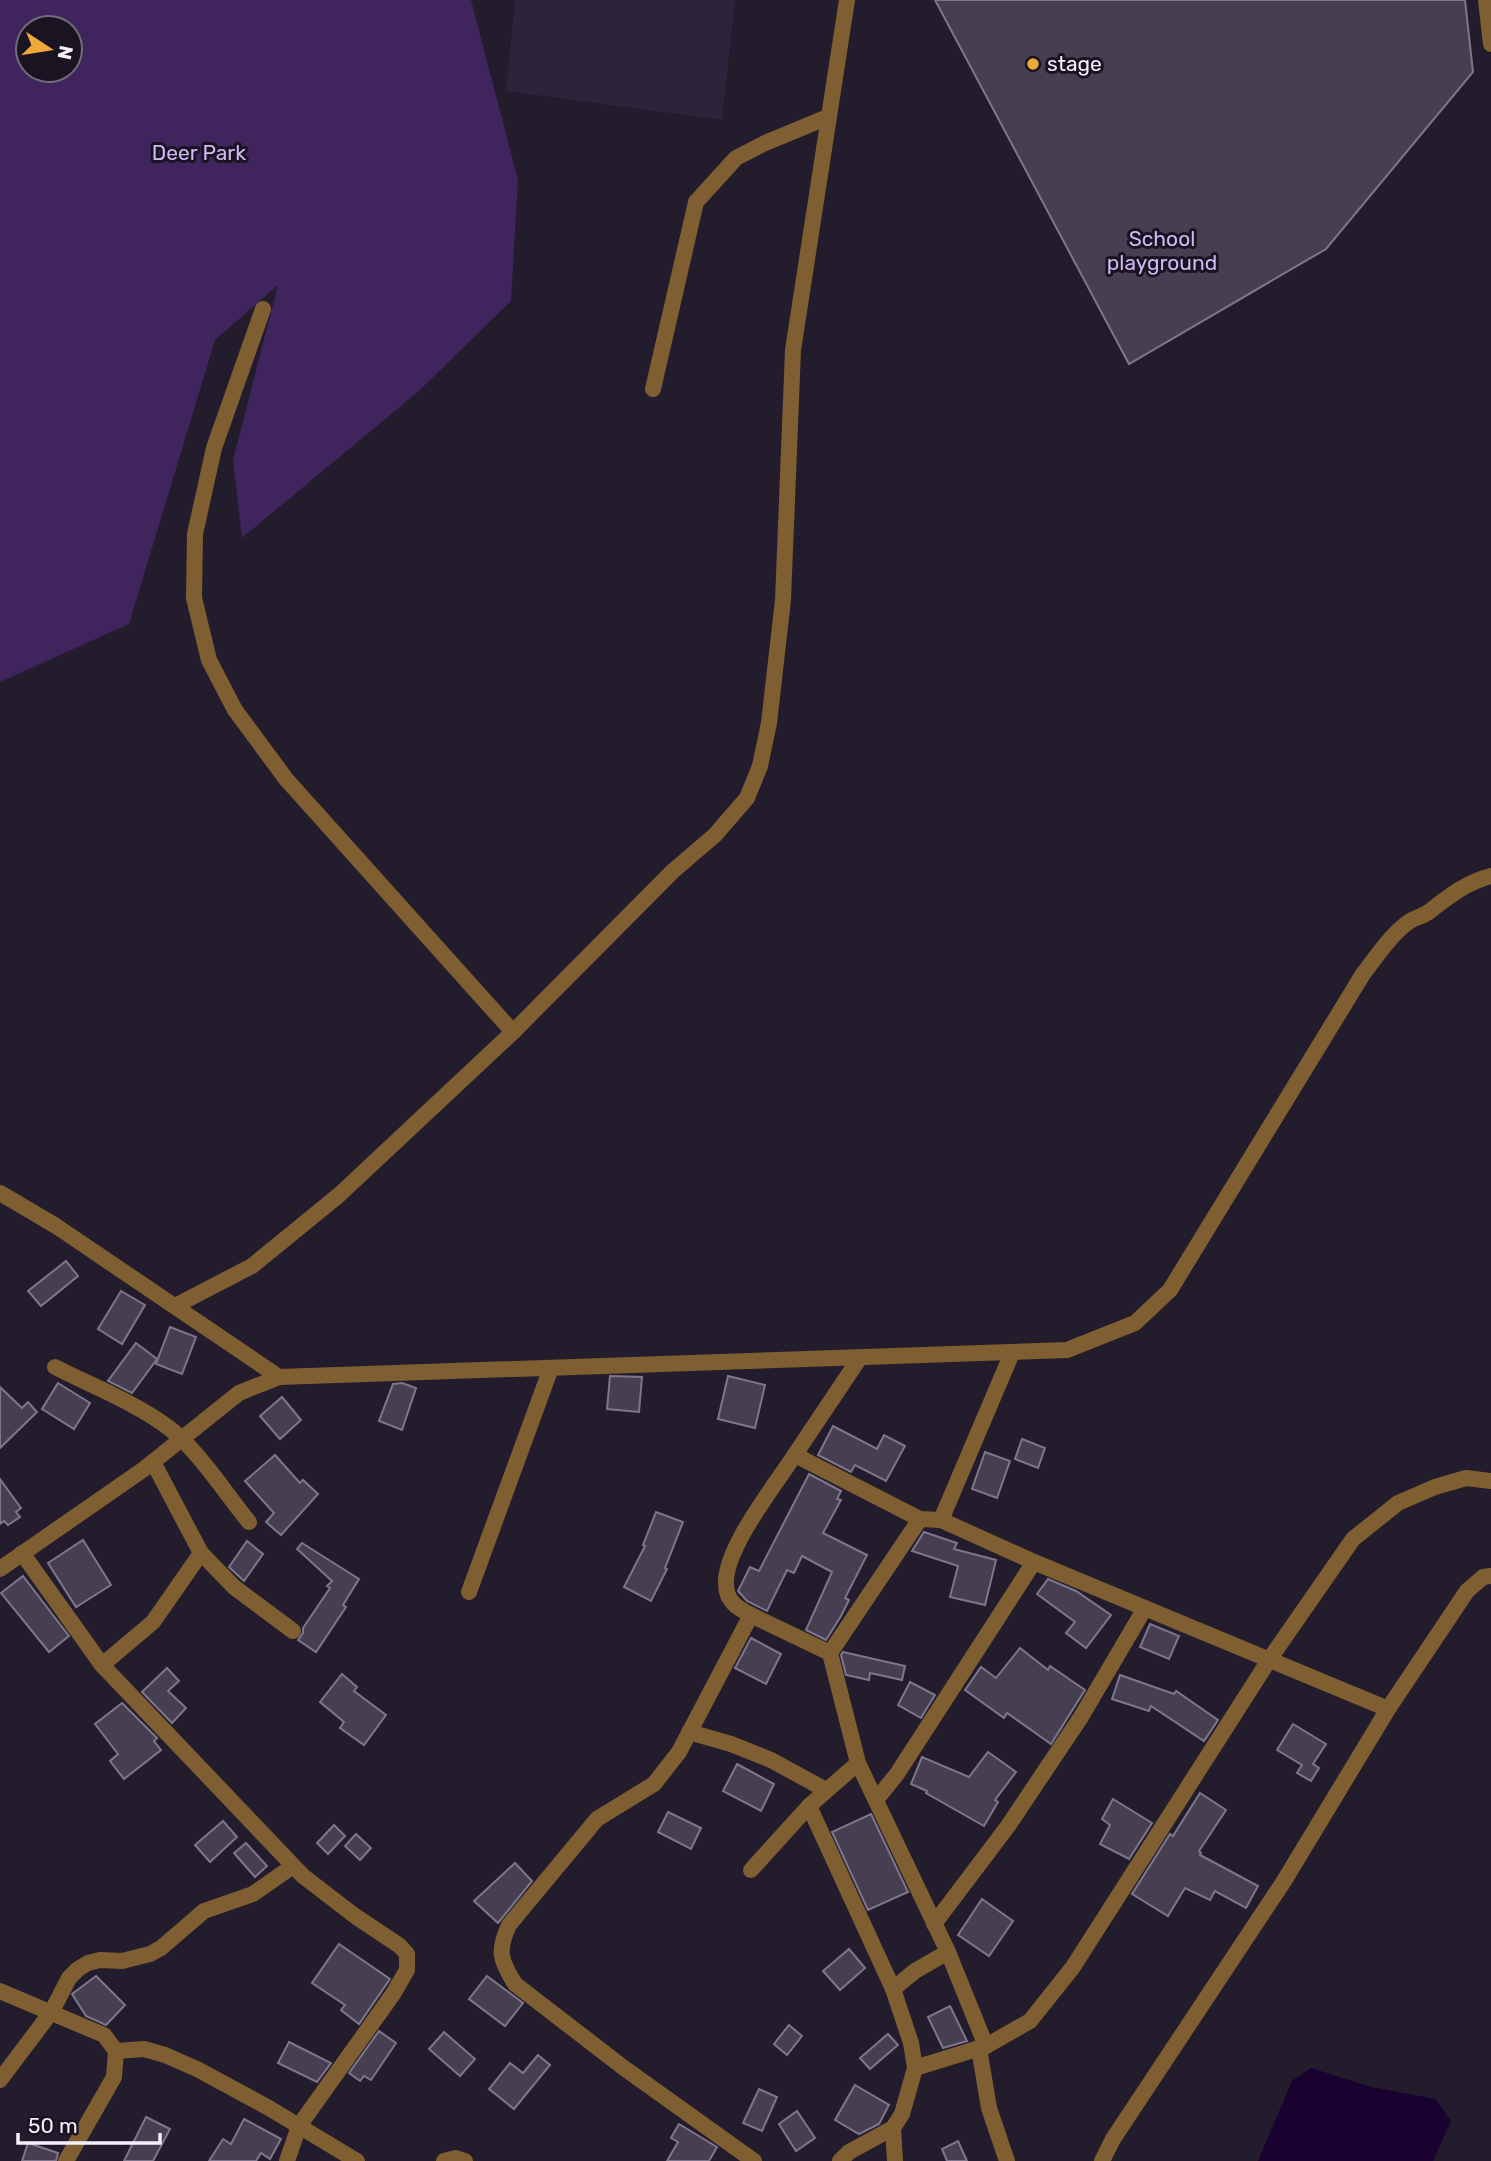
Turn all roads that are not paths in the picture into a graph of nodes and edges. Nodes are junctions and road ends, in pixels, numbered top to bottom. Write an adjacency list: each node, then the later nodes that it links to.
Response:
1 (847, 0): 4 (street)
2 (1486, 0): 3 (street)
3 (1491, 44)
4 (828, 117): 6 (street); 8 (street)
5 (263, 309): 8 (street)
6 (653, 389)
7 (1491, 876): 11 (street)
8 (513, 1032): 10 (street)
9 (0, 1193): 10 (street)
10 (175, 1306): 15 (street)
11 (1012, 1353): 12 (street); 21 (street)
12 (859, 1359): 14 (street); 17 (street)
13 (55, 1367): 16 (street)
14 (551, 1368): 15 (street); 28 (street)
15 (279, 1377): 16 (street)
16 (181, 1439): 18 (street); 22 (street)
17 (795, 1455): 20 (street); 30 (street)
18 (153, 1462): 23 (street); 24 (street)
19 (1491, 1481): 33 (street)
20 (920, 1519): 21 (street); 32 (street)
21 (941, 1520): 25 (street)
22 (249, 1522)
23 (22, 1553): 26 (street); 34 (street)
24 (201, 1553): 31 (street); 34 (street)
25 (1034, 1562): 29 (street); 39 (street)
26 (0, 1569)
27 (1491, 1576): 35 (street)
28 (469, 1592)
29 (1144, 1608): 33 (street); 43 (street)
30 (751, 1615): 32 (street); 36 (street)
31 (293, 1631)
32 (830, 1653): 37 (street)
33 (1269, 1660): 35 (street); 48 (street)
34 (102, 1665): 41 (street)
35 (1388, 1709): 63 (street)
36 (689, 1732): 38 (street); 59 (street)
37 (858, 1763): 38 (street); 39 (street)
38 (827, 1790): 40 (street)
39 (876, 1800): 43 (street)
40 (809, 1806): 42 (street); 45 (street)
41 (293, 1866): 47 (street); 52 (street)
42 (751, 1870)
43 (934, 1924): 44 (street)
44 (948, 1952): 45 (street); 48 (street)
45 (893, 1989): 50 (street)
46 (0, 1991): 47 (street)
47 (52, 2011): 49 (street); 51 (street)
48 (982, 2047): 50 (street); 62 (street)
49 (117, 2051): 52 (street); 54 (street)
50 (915, 2068): 53 (street)
51 (0, 2080)
52 (299, 2126): 55 (street); 56 (street)
53 (893, 2128): 60 (street); 61 (street)
54 (66, 2161)
55 (287, 2161)
56 (357, 2161)
57 (444, 2161): 58 (street)
58 (465, 2161)
59 (754, 2161)
60 (840, 2161)
61 (895, 2161)
62 (1007, 2161)
63 (1102, 2161)

